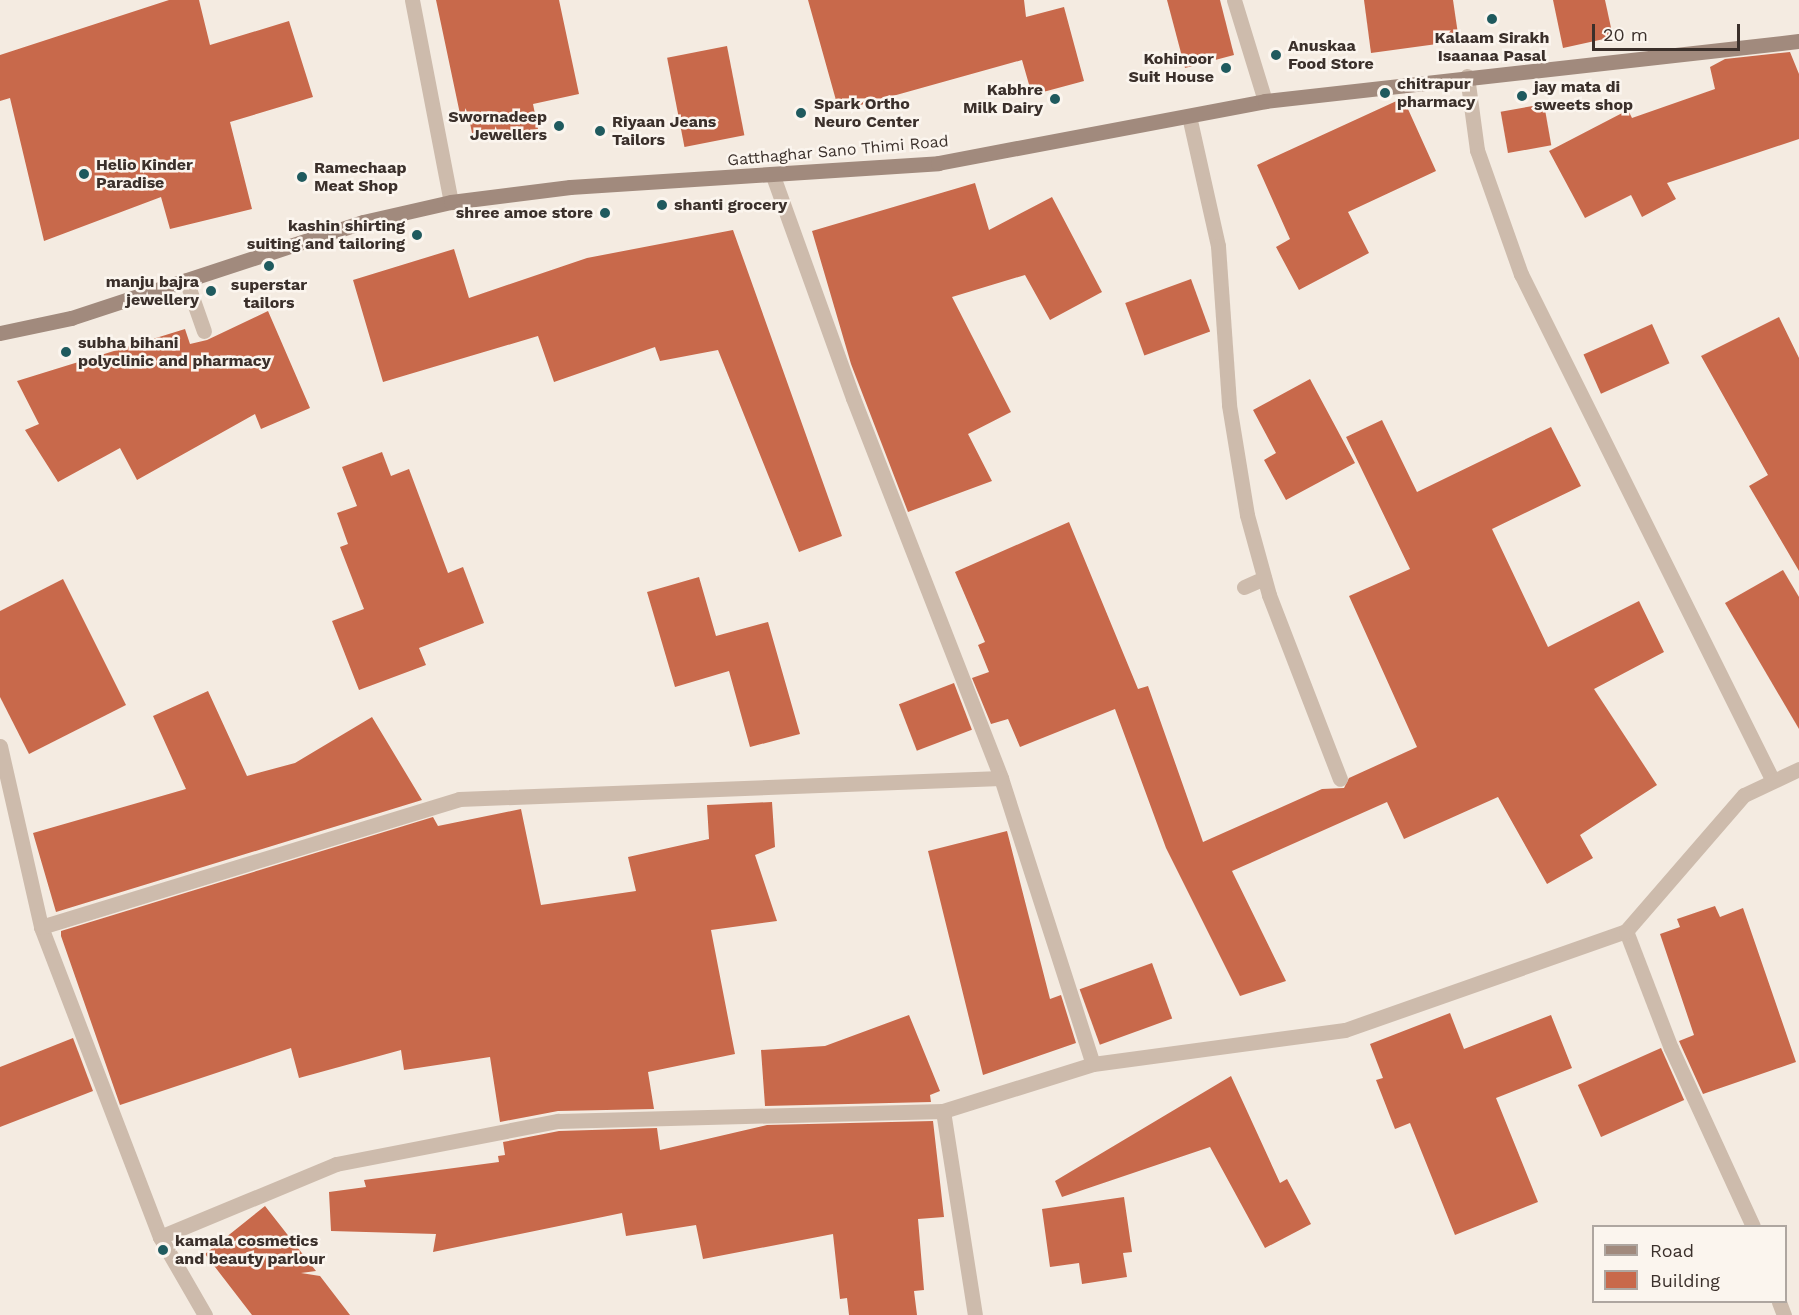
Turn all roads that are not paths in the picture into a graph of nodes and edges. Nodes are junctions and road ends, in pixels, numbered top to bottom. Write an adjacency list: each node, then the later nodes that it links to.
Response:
1 (412, 0): 8 (street)
2 (1234, 0): 5 (street)
3 (1799, 41): 4 (main road, Gatthaghar Sano Thimi Road)
4 (1467, 76): 5 (main road, Gatthaghar Sano Thimi Road); 18 (street)
5 (1265, 102): 6 (main road, Gatthaghar Sano Thimi Road)
6 (1189, 116): 7 (main road, Gatthaghar Sano Thimi Road); 12 (street)
7 (773, 176): 8 (main road, Gatthaghar Sano Thimi Road); 16 (street)
8 (451, 202): 9 (main road, Gatthaghar Sano Thimi Road)
9 (186, 280): 10 (street); 11 (main road, Gatthaghar Sano Thimi Road)
10 (204, 331)
11 (0, 333)
12 (1264, 578): 13 (street); 17 (street)
13 (1244, 587)
14 (0, 746): 19 (street)
15 (1799, 769): 18 (street)
16 (1001, 778): 19 (street); 21 (street)
17 (1340, 779)
18 (1772, 779): 20 (street)
19 (41, 927): 24 (street)
20 (1626, 931): 21 (street); 23 (street)
21 (1093, 1064): 22 (street)
22 (943, 1110): 24 (street); 26 (street)
23 (1752, 1225)
24 (160, 1237): 25 (street)
25 (205, 1315)
26 (975, 1315)

